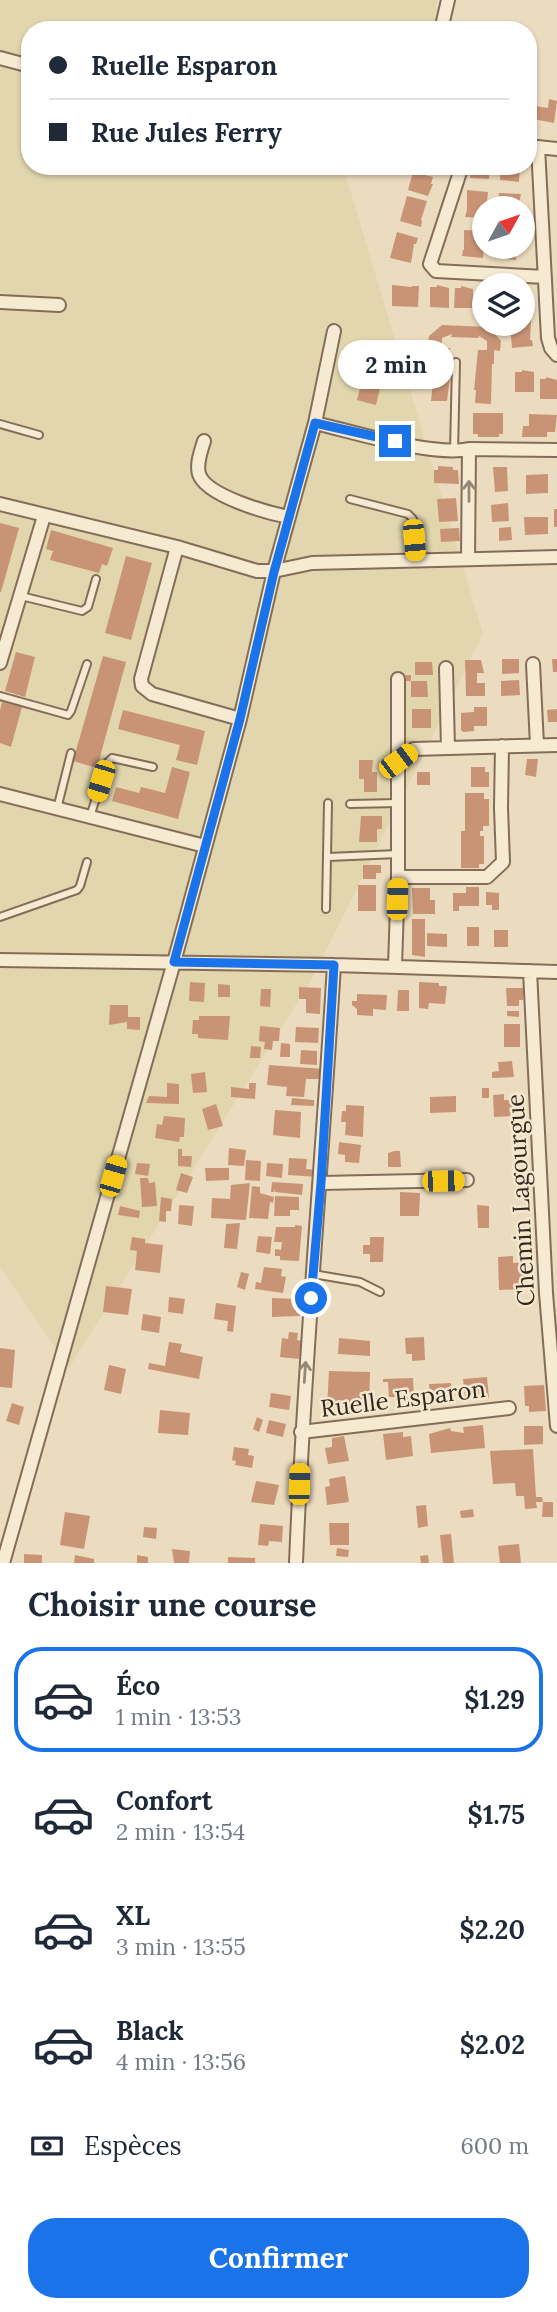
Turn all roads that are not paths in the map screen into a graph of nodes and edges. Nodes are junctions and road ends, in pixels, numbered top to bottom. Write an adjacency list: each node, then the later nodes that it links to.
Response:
1 (447, 0): 2 (street)
2 (443, 21)
3 (0, 58): 4 (street)
4 (21, 63)
5 (537, 146): 6 (street)
6 (557, 149)
7 (459, 175): 9 (street)
8 (536, 175): 9 (street)
9 (545, 277): 13 (street)
10 (0, 302): 11 (street)
11 (60, 305)
12 (334, 331): 15 (street)
13 (557, 355)
14 (456, 362): 21 (lane)
15 (315, 423): 21 (street); 25 (street)
16 (0, 424): 17 (lane)
17 (39, 435)
18 (204, 441): 25 (street)
19 (469, 449): 20 (street); 21 (street); 28 (street, one-way to 19)
20 (557, 450)
21 (454, 452)
22 (349, 499): 29 (lane)
23 (0, 504): 24 (street)
24 (44, 516): 26 (street); 32 (street)
25 (289, 517): 30 (street)
26 (177, 547): 30 (street); 39 (street)
27 (557, 557): 28 (street)
28 (468, 559): 29 (street)
29 (416, 560): 30 (street)
30 (274, 572): 39 (street)
31 (96, 579): 32 (lane)
32 (19, 596): 33 (street)
33 (0, 663)
34 (87, 664): 38 (lane)
35 (533, 664): 40 (street)
36 (446, 668): 43 (street)
37 (398, 679): 45 (street)
38 (0, 696)
39 (240, 719): 53 (street)
40 (537, 745): 41 (street); 42 (street)
41 (557, 745)
42 (502, 746): 43 (street); 57 (street)
43 (448, 748): 45 (street)
44 (71, 753): 51 (lane)
45 (398, 761): 49 (street)
46 (153, 767): 52 (lane)
47 (0, 794): 51 (street)
48 (328, 803): 55 (lane)
49 (398, 803): 50 (lane); 54 (street)
50 (349, 804)
51 (57, 809): 52 (street)
52 (90, 817): 53 (street)
53 (205, 846): 61 (street)
54 (398, 854): 55 (lane); 57 (street)
55 (328, 857): 58 (lane)
56 (87, 862): 59 (lane)
57 (398, 877): 63 (street)
58 (326, 909)
59 (0, 917)
60 (0, 960): 61 (street)
61 (174, 962): 62 (street); 73 (street)
62 (334, 965): 63 (street); 67 (street, Ruelle Esparon)
63 (395, 966): 64 (street)
64 (530, 971): 65 (street); 71 (street, Chemin Lagourgue)
65 (557, 972)
66 (467, 1181): 67 (street)
67 (321, 1183): 68 (street, Ruelle Esparon)
68 (313, 1275): 69 (lane); 72 (street, Ruelle Esparon, one-way to 68)
69 (380, 1292)
70 (509, 1408): 72 (street, Ruelle Esparon)
71 (557, 1426)
72 (301, 1432): 74 (street, Ruelle Esparon)
73 (3, 1563)
74 (296, 1563)

